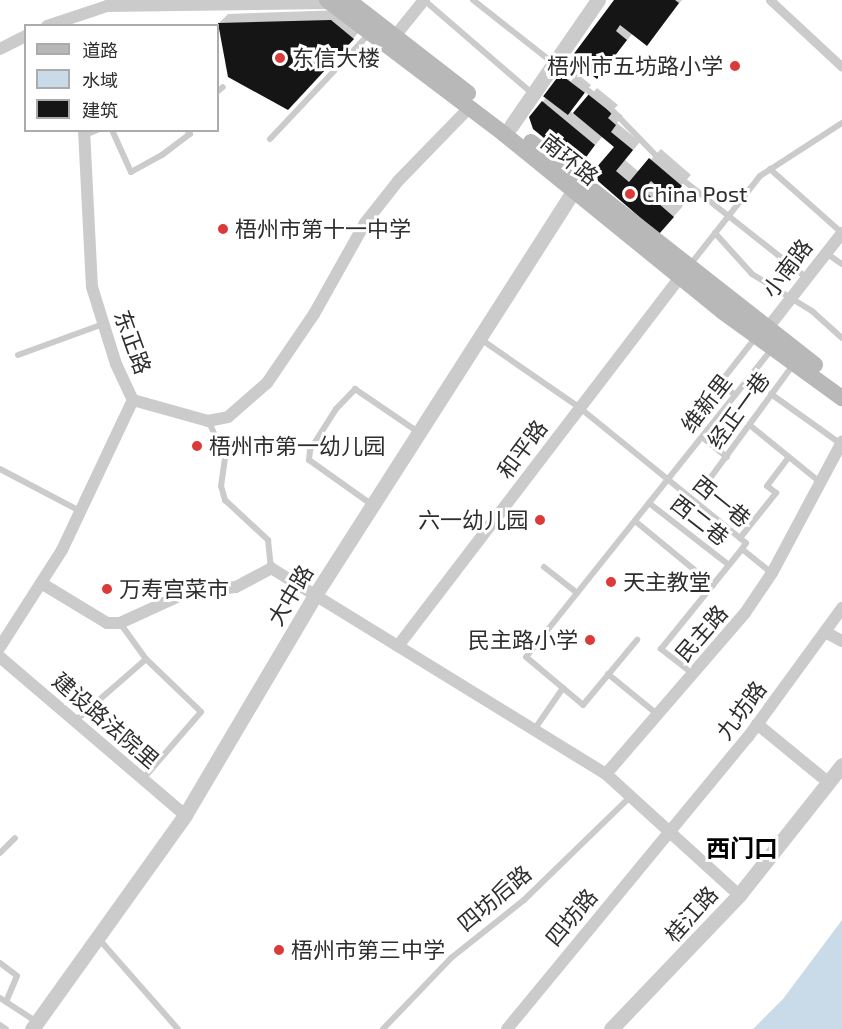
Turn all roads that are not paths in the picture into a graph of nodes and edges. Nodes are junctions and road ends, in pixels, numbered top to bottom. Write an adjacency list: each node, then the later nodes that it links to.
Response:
1 (348, 0): 11 (main road, 南环路)
2 (424, 0): 11 (street); 16 (lane)
3 (473, 0): 14 (lane)
4 (598, 0): 14 (street)
5 (771, 0): 15 (street)
6 (328, 1): 7 (street); 10 (main road, 南环路)
7 (132, 2): 8 (street)
8 (110, 3): 9 (street)
9 (66, 21)
10 (370, 33): 17 (main road, 南环路); 23 (lane)
11 (395, 36): 19 (main road, 南环路)
12 (24, 37): 13 (street)
13 (0, 49)
14 (553, 64): 16 (street); 26 (lane)
15 (842, 68)
16 (533, 94): 19 (street)
17 (469, 108): 25 (main road, 南环路); 47 (street)
18 (842, 123): 24 (lane)
19 (511, 126): 25 (main road, 南环路)
20 (113, 132): 21 (lane)
21 (189, 132)
22 (84, 133): 34 (street, 东正路)
23 (270, 139)
24 (770, 169): 26 (lane); 28 (lane)
25 (576, 185): 31 (main road, 南环路); 36 (street, 大中路)
26 (728, 217): 27 (lane); 32 (lane)
27 (715, 233): 31 (lane); 33 (lane)
28 (842, 233): 29 (street, 小南路)
29 (825, 253): 30 (lane); 32 (street, 小南路)
30 (842, 264)
31 (684, 272): 35 (main road, 南环路); 46 (street, 和平路)
32 (807, 278): 33 (street, 小南路)
33 (790, 299): 35 (street, 小南路); 37 (lane)
34 (103, 324): 39 (lane); 45 (street, 东正路)
35 (762, 333): 38 (main road, 南环路); 41 (main road, 南环路); 43 (lane)
36 (479, 338): 46 (lane, 西一巷); 49 (street, 大中路)
37 (842, 338)
38 (772, 348): 40 (main road, 南环路); 43 (lane, 维新里)
39 (18, 355)
40 (794, 364): 42 (lane, 经正一巷); 44 (main road, 南环路)
41 (842, 385)
42 (771, 394): 48 (lane, 经正一巷); 51 (lane)
43 (735, 395): 50 (lane, 维新里)
44 (842, 398)
45 (133, 400): 47 (street); 60 (street, 东正路)
46 (580, 408): 56 (lane, 西一巷); 77 (street, 和平路)
47 (208, 421): 66 (lane)
48 (752, 427): 52 (lane, 经正一巷); 53 (lane)
49 (419, 432): 59 (street, 大中路); 59 (lane)
50 (702, 437): 52 (lane); 56 (lane, 维新里)
51 (841, 443): 57 (street, 民主路)
52 (727, 457): 55 (lane, 经正一巷)
53 (789, 457): 57 (lane); 62 (lane)
54 (0, 469): 60 (lane)
55 (711, 477)
56 (668, 480): 58 (lane, 维新里); 62 (lane, 西一巷)
57 (820, 482): 67 (street, 民主路)
58 (649, 503): 61 (lane, 维新里); 64 (lane, 西二巷)
59 (372, 505): 71 (street, 大中路)
60 (80, 511): 68 (street, 东正路)
61 (635, 521): 69 (lane); 70 (lane, 维新里)
62 (740, 538): 63 (lane, 西一巷)
63 (742, 549): 64 (lane); 67 (lane, 西一巷)
64 (729, 566): 69 (lane)
65 (544, 567): 70 (lane)
66 (271, 568): 71 (street); 73 (street)
67 (772, 573): 82 (street, 民主路)
68 (41, 583): 73 (street); 78 (street, 东正路)
69 (713, 585): 82 (lane)
70 (577, 593): 83 (lane, 维新里)
71 (315, 595): 77 (street); 93 (street, 大中路)
72 (842, 608): 74 (street, 九坊路)
73 (120, 623): 80 (lane)
74 (825, 632): 76 (street); 86 (street, 九坊路)
75 (637, 640): 81 (lane)
76 (842, 641)
77 (398, 646): 87 (street)
78 (0, 647)
79 (0, 657): 85 (street, 建设路法院里)
80 (146, 659): 85 (lane); 90 (lane)
81 (608, 674): 83 (lane); 84 (lane)
82 (693, 674): 84 (street, 民主路)
83 (562, 688): 87 (lane)
84 (658, 715): 89 (street, 民主路)
85 (75, 721): 90 (street, 建设路法院里)
86 (757, 724): 91 (street); 94 (street, 九坊路)
87 (534, 730): 89 (street)
88 (842, 765): 91 (street, 桂江路)
89 (606, 774): 92 (street)
90 (143, 779): 93 (street, 建设路法院里)
91 (829, 783): 97 (street, 桂江路)
92 (630, 797): 94 (street); 103 (lane, 四坊后路)
93 (185, 815): 98 (street, 大中路)
94 (669, 833): 97 (street); 106 (street, 四坊路)
95 (15, 838): 96 (lane)
96 (0, 853)
97 (739, 895): 107 (street, 桂江路)
98 (98, 937): 102 (street, 大中路); 105 (lane)
99 (0, 963): 100 (lane)
100 (3, 1000): 102 (lane)
101 (0, 1025): 104 (lane)
102 (35, 1026)
103 (386, 1028)
104 (6, 1029)
105 (178, 1029)
106 (507, 1029)
107 (611, 1029)

